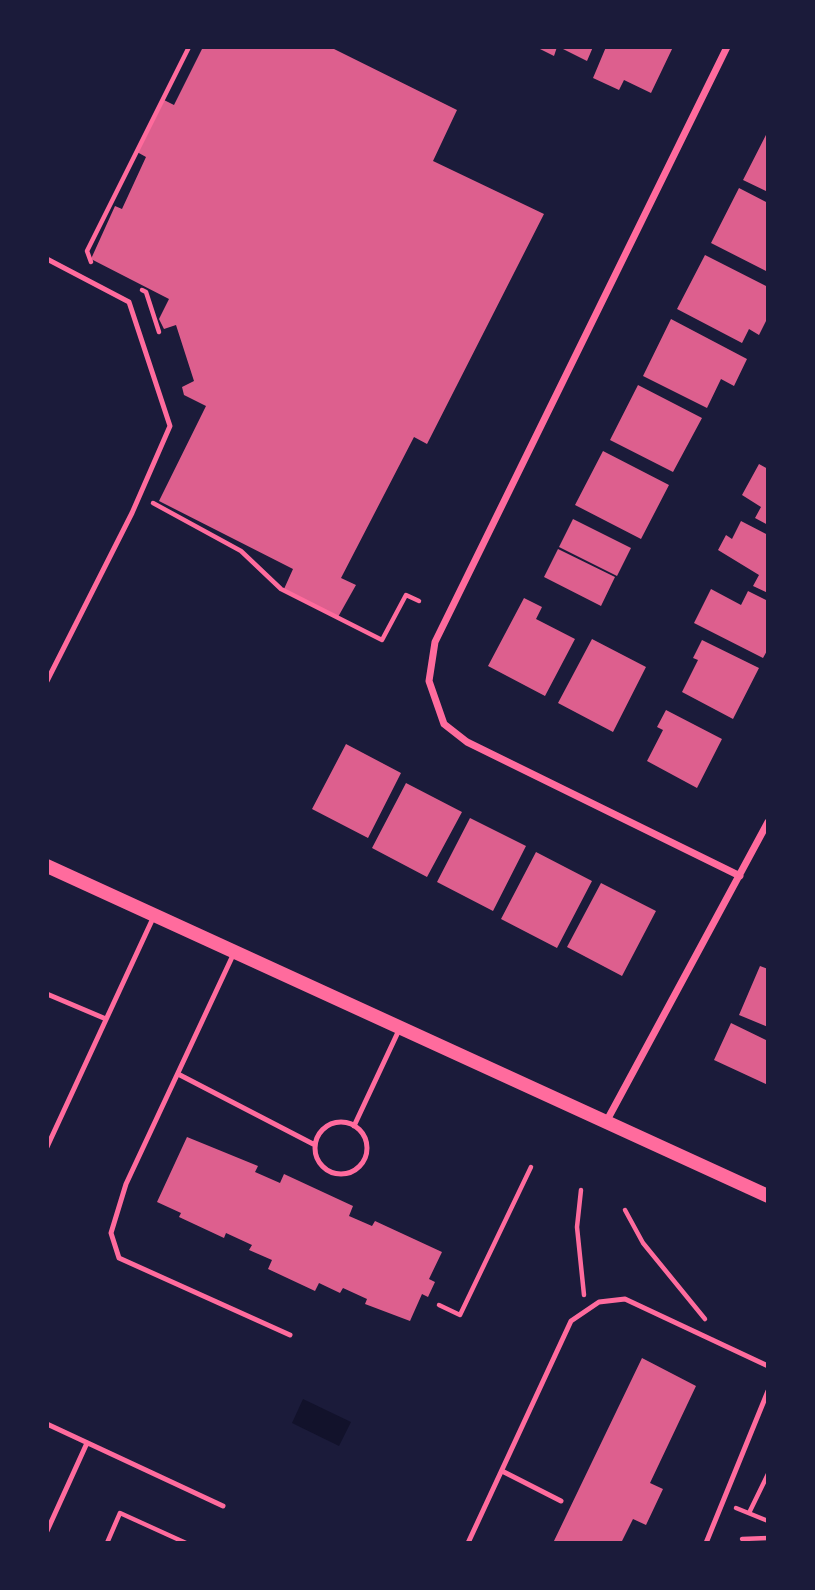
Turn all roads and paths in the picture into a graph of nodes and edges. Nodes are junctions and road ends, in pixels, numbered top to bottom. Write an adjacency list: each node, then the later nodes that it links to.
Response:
1 (189, 47): 4 (path)
2 (727, 47): 12 (street)
3 (47, 259): 9 (lane)
4 (100, 267)
5 (135, 286): 6 (path)
6 (162, 342)
7 (159, 492): 8 (path)
8 (419, 601)
9 (47, 681)
10 (768, 822): 12 (street)
11 (47, 866): 13 (main road)
12 (740, 876): 19 (street)
13 (153, 915): 14 (main road); 16 (lane)
14 (234, 953): 17 (main road); 18 (lane)
15 (47, 994): 16 (lane)
16 (106, 1019): 22 (lane)
17 (400, 1029): 19 (main road); 20 (lane)
18 (178, 1074): 21 (lane); 29 (lane)
19 (605, 1124): 25 (main road)
20 (354, 1126): 21 (lane); 21 (lane)
21 (315, 1145)
22 (47, 1147)
23 (531, 1167): 27 (path)
24 (581, 1190): 28 (path)
25 (768, 1196)
26 (625, 1210): 30 (path)
27 (439, 1305)
28 (588, 1310): 30 (lane); 35 (lane)
29 (290, 1335)
30 (719, 1344): 31 (lane)
31 (768, 1366)
32 (768, 1391): 38 (lane)
33 (47, 1424): 34 (lane)
34 (88, 1443): 39 (lane); 42 (lane)
35 (502, 1471): 37 (lane); 47 (lane)
36 (768, 1474): 40 (path)
37 (561, 1501)
38 (722, 1502): 40 (path); 48 (lane)
39 (223, 1506)
40 (749, 1513): 41 (path)
41 (768, 1521)
42 (47, 1531)
43 (768, 1538): 44 (path)
44 (741, 1539)
45 (107, 1543): 46 (path)
46 (186, 1543)
47 (468, 1543)
48 (706, 1543)

